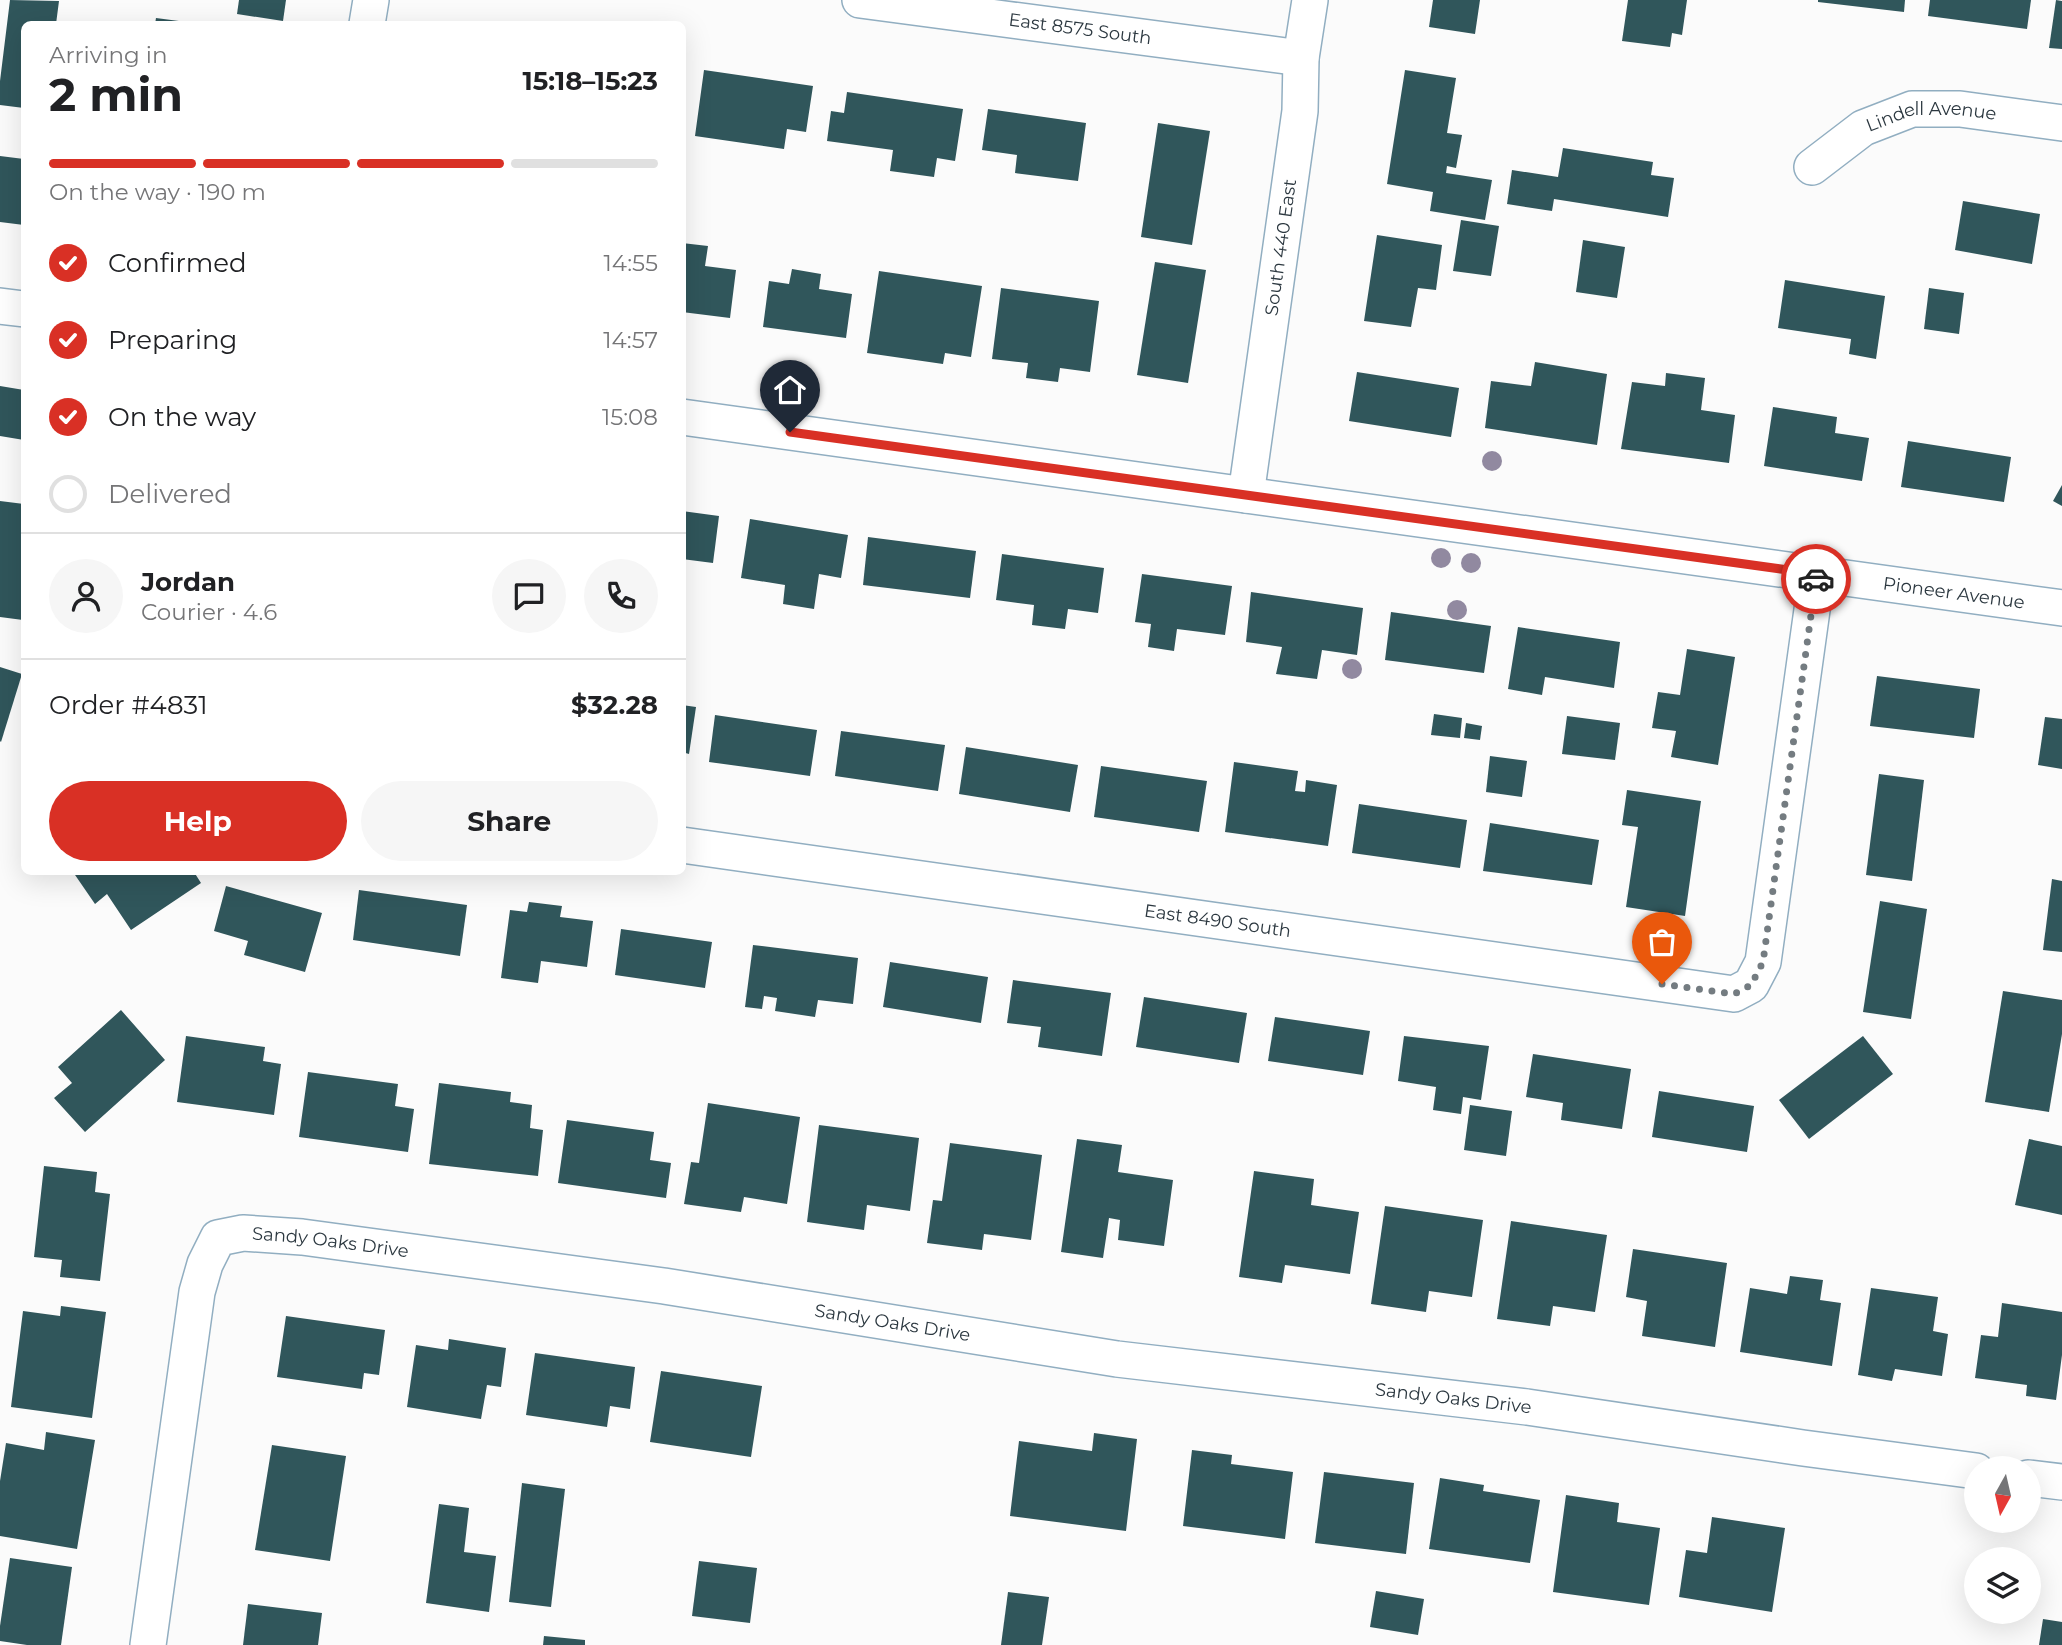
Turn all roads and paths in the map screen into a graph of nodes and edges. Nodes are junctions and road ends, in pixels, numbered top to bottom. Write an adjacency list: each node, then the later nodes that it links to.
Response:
1 (371, 0): 4 (street)
2 (860, 0): 5 (street, East 8575 South)
3 (1310, 0): 5 (street, South 440 East)
4 (368, 21)
5 (1301, 58): 11 (street, South 440 East)
6 (2062, 123): 7 (street, Lindell Avenue)
7 (1812, 167)
8 (0, 306): 9 (street)
9 (21, 309)
10 (686, 418): 11 (street, Pioneer Avenue)
11 (1246, 495): 12 (street, Pioneer Avenue)
12 (1817, 574): 13 (street, Pioneer Avenue); 14 (street, East 8490 South)
13 (2062, 608)
14 (686, 846)
15 (1964, 1469): 18 (street, Sandy Oaks Drive)
16 (2041, 1480): 17 (street)
17 (2062, 1482)
18 (148, 1645)

